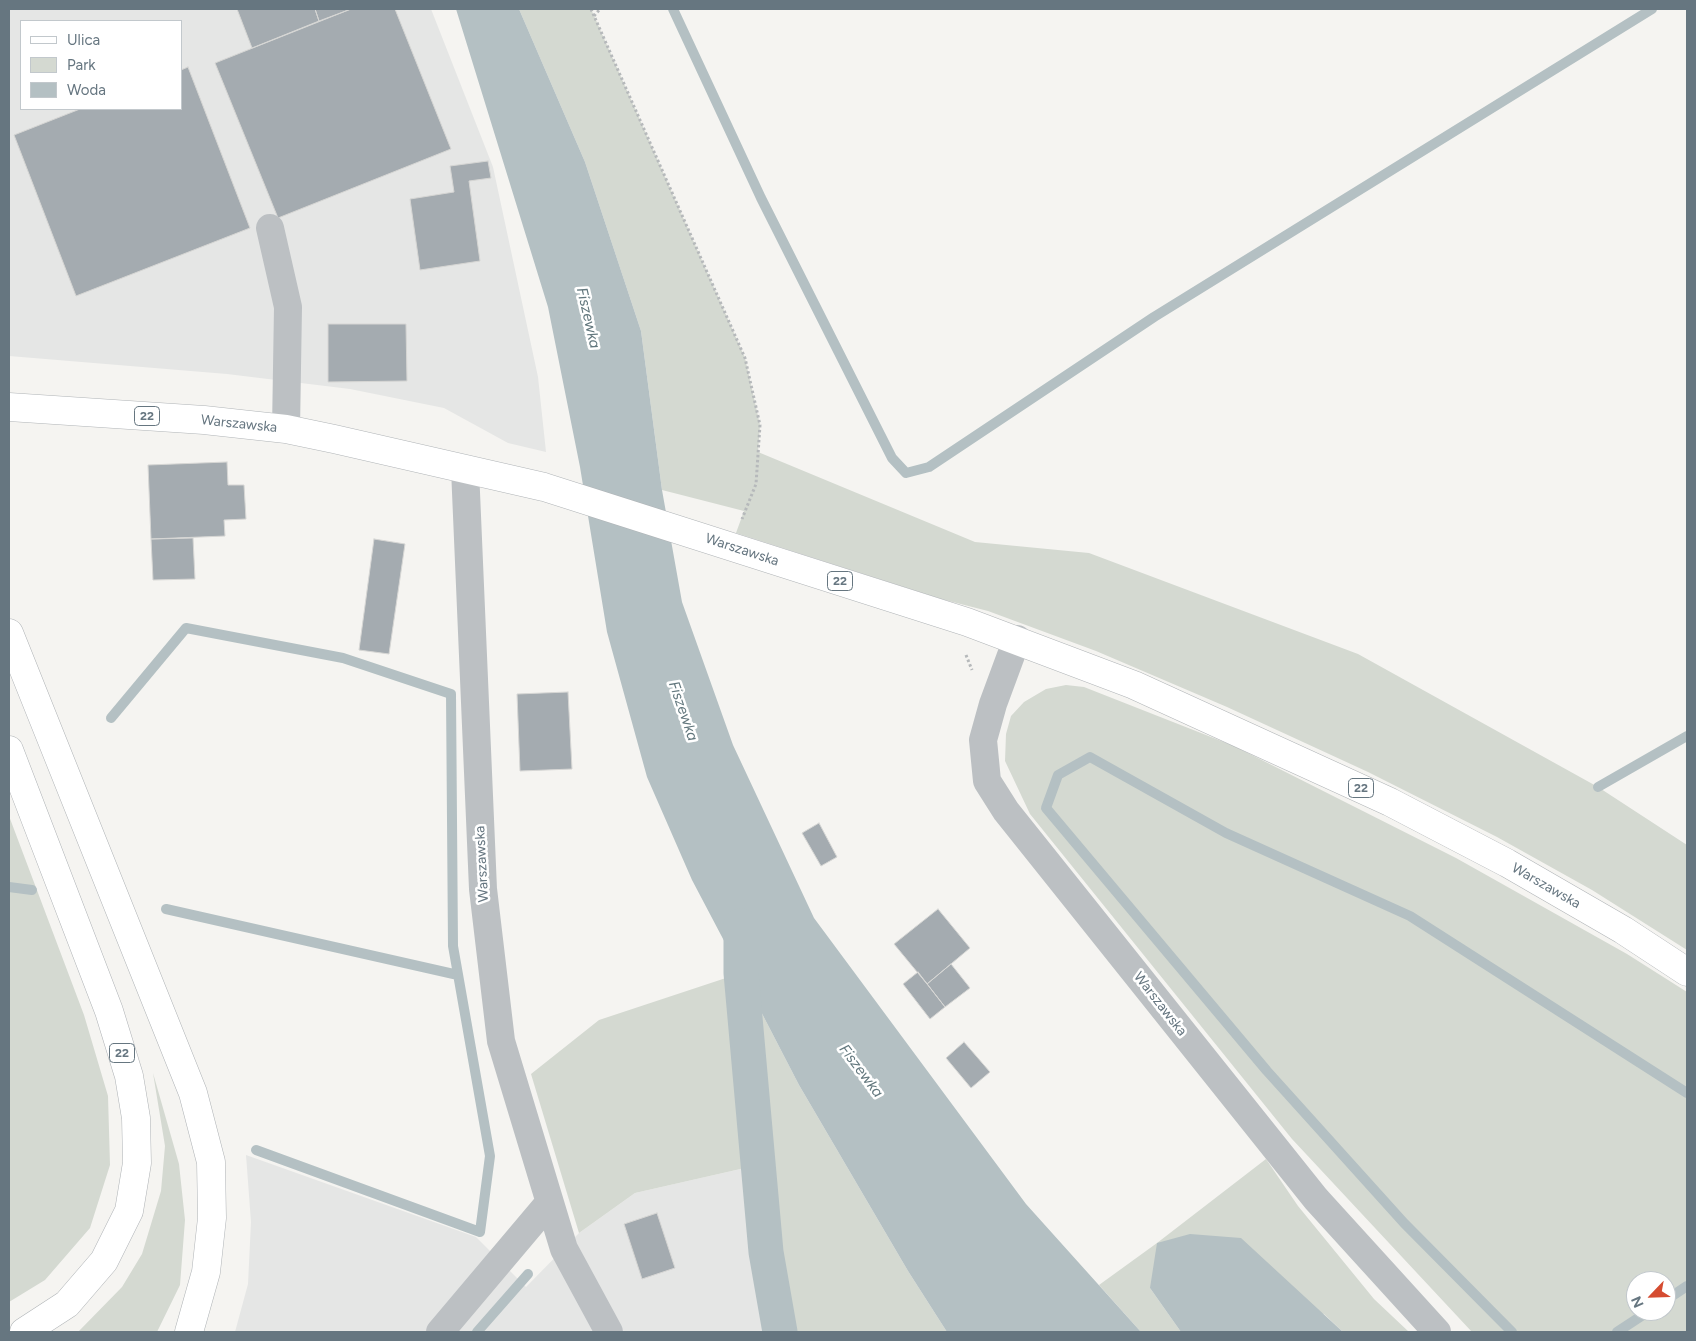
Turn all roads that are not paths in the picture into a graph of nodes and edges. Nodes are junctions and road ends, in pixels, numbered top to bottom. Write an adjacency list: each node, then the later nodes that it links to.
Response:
1 (270, 228): 3 (lane)
2 (9, 407): 3 (main road, Warszawska / 22)
3 (286, 429): 4 (main road, Warszawska / 22)
4 (465, 469): 6 (main road, Warszawska / 22); 9 (lane, Warszawska)
5 (9, 633): 11 (main road)
6 (1017, 639): 8 (main road, Warszawska / 22); 14 (lane, Warszawska)
7 (9, 750): 10 (main road, 22)
8 (1687, 972)
9 (548, 1204): 12 (lane); 13 (lane, Warszawska)
10 (24, 1332)
11 (189, 1332)
12 (440, 1332)
13 (609, 1332)
14 (1437, 1332)

